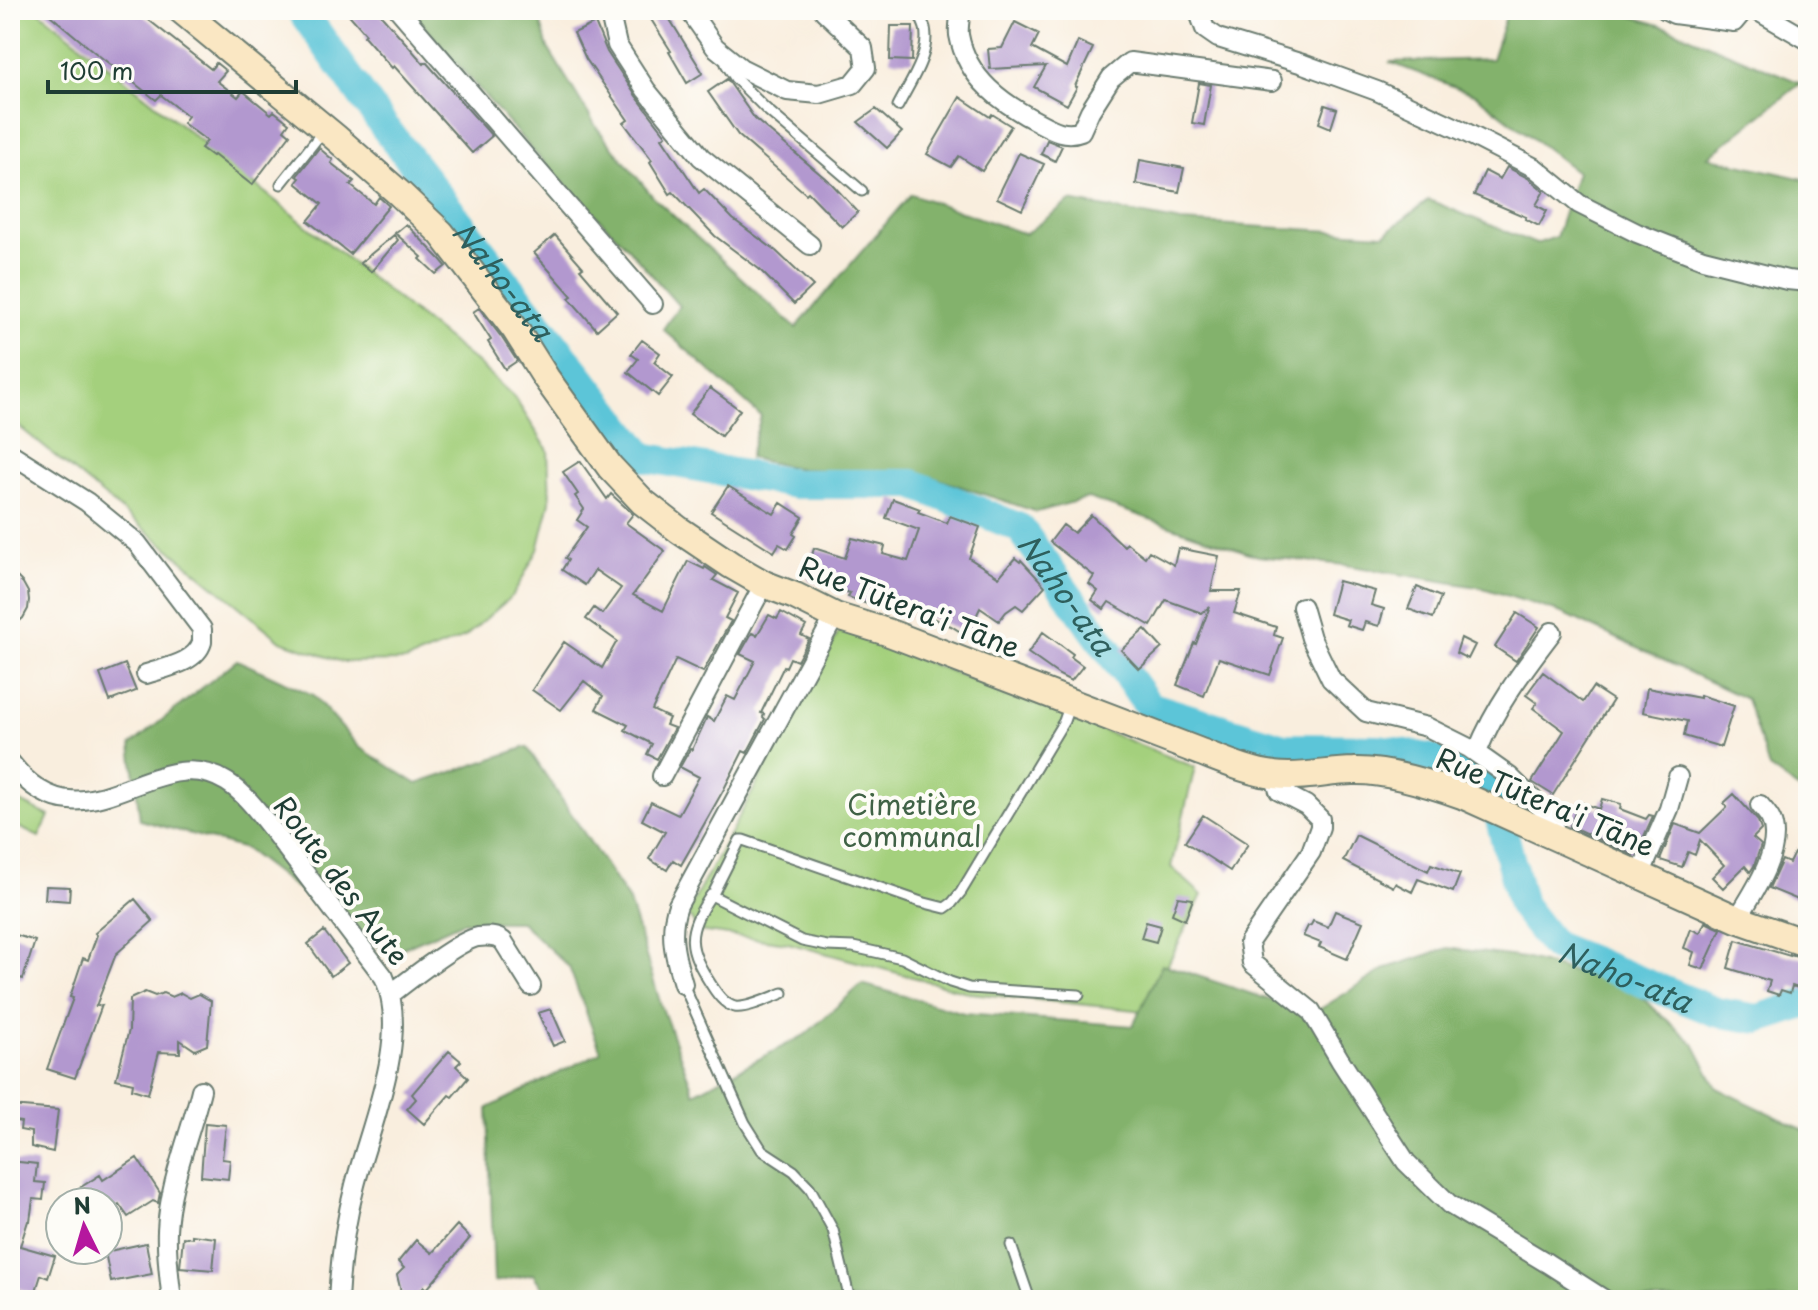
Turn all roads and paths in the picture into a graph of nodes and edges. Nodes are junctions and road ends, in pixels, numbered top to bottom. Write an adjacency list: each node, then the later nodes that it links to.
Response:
1 (181, 10): 16 (street, Rue Tūtera'i Tāne)
2 (399, 10): 21 (street)
3 (609, 10): 19 (street)
4 (689, 10): 13 (street)
5 (826, 10): 13 (street)
6 (917, 10): 15 (lane)
7 (961, 10): 14 (street)
8 (1198, 10): 20 (street)
9 (1666, 10): 10 (street)
10 (1744, 10)
11 (1756, 10): 12 (street)
12 (1808, 40)
13 (715, 47): 18 (lane)
14 (1272, 81)
15 (898, 106)
16 (325, 129): 17 (lane); 23 (street, Rue Tūtera'i Tāne)
17 (281, 184)
18 (862, 191)
19 (810, 245)
20 (1808, 282)
21 (653, 304)
22 (10, 453): 27 (street)
23 (764, 584): 25 (street, Rue Tūtera'i Tāne); 32 (street)
24 (1302, 607): 29 (street)
25 (835, 616): 28 (street, Rue Tūtera'i Tāne); 40 (street)
26 (1552, 632): 29 (street)
27 (146, 674)
28 (1070, 702): 31 (street, Rue Tūtera'i Tāne); 37 (lane)
29 (1477, 752): 35 (street)
30 (10, 762): 43 (street, Route des Aute)
31 (1274, 775): 35 (street, Rue Tūtera'i Tāne); 51 (street)
32 (662, 776)
33 (1678, 777): 36 (street)
34 (1760, 805): 38 (street)
35 (1551, 836): 36 (street, Rue Tūtera'i Tāne)
36 (1640, 875): 38 (street, Rue Tūtera'i Tāne)
37 (713, 894): 42 (lane); 44 (lane)
38 (1737, 919): 39 (street, Rue Tūtera'i Tāne)
39 (1808, 944)
40 (683, 984): 49 (lane)
41 (531, 986): 43 (street)
42 (783, 993)
43 (391, 994): 48 (street, Route des Aute)
44 (1079, 995)
45 (201, 1090): 47 (street)
46 (1011, 1245): 50 (lane)
47 (172, 1300)
48 (338, 1300)
49 (850, 1300)
50 (1030, 1300)
51 (1605, 1300)

